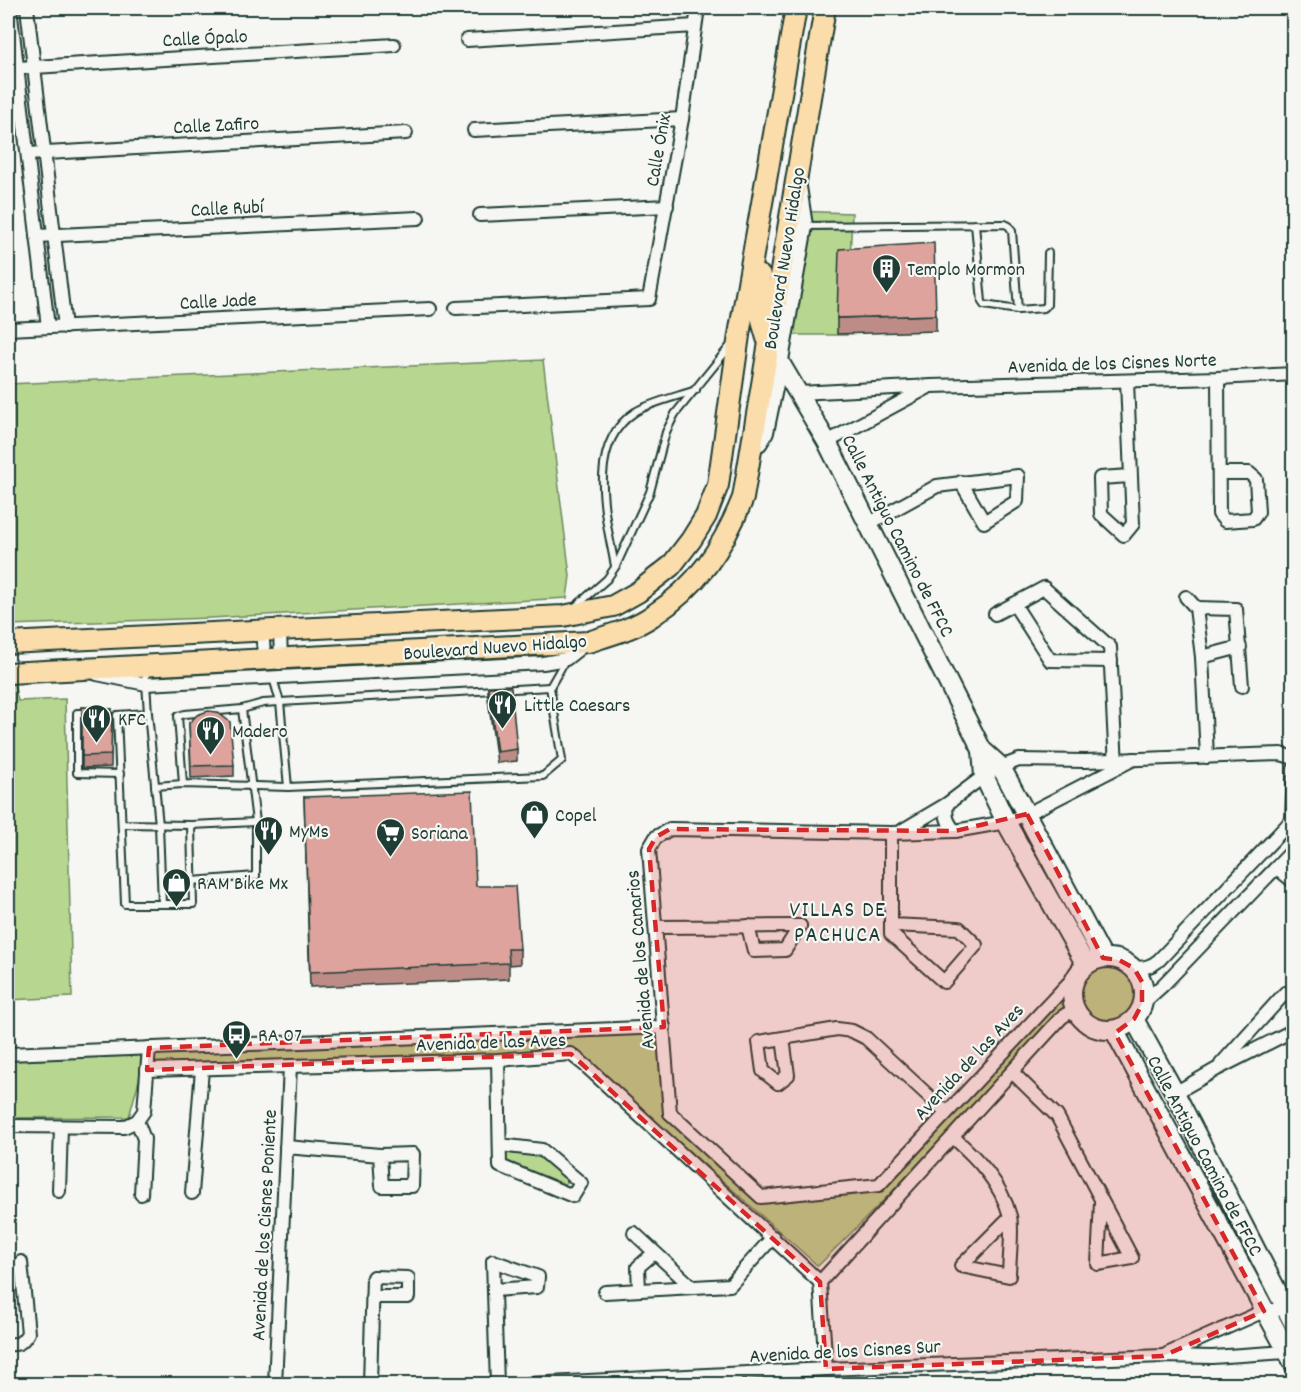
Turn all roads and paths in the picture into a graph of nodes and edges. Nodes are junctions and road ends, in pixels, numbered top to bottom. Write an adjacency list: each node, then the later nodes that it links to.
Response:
1 (10, 8): 10 (street)
2 (27, 8): 9 (street)
3 (698, 8): 6 (street, Calle Ónix)
4 (796, 8): 17 (main road, Boulevard Nuevo Hidalgo)
5 (825, 8): 16 (main road, Boulevard Nuevo Hidalgo)
6 (695, 26): 7 (street); 11 (street, Calle Ónix)
7 (467, 40)
8 (394, 45): 9 (street, Calle Ópalo)
9 (34, 66): 10 (street, Calle Ópalo); 14 (street)
10 (18, 68): 15 (street)
11 (682, 119): 12 (street); 18 (street, Calle Ónix)
12 (474, 130)
13 (406, 133): 14 (street, Calle Zafiro)
14 (44, 153): 15 (street, Calle Zafiro); 23 (street)
15 (28, 154): 24 (street)
16 (796, 179): 22 (main road); 34 (main road, Boulevard Nuevo Hidalgo)
17 (763, 205): 33 (main road, Boulevard Nuevo Hidalgo); 34 (main road)
18 (667, 206): 19 (street); 26 (street, Calle Ónix)
19 (480, 215)
20 (418, 218): 23 (street, Calle Rubí)
21 (975, 224): 22 (lane); 28 (lane); 28 (lane)
22 (803, 226): 31 (main road)
23 (54, 235): 24 (street, Calle Rubí); 30 (street)
24 (37, 236): 29 (street)
25 (1048, 253): 28 (lane)
26 (456, 308)
27 (430, 309): 30 (street, Calle Jade)
28 (1018, 310)
29 (48, 327): 30 (street, Calle Jade); 32 (street, Calle Jade)
30 (64, 327)
31 (784, 328): 34 (main road); 41 (main road)
32 (8, 329)
33 (739, 335): 39 (lane); 55 (main road, Boulevard Nuevo Hidalgo)
34 (774, 352): 41 (main road, Calle Antiguo Camino de FFCC); 42 (main road); 45 (main road, Boulevard Nuevo Hidalgo)
35 (1293, 374): 36 (street, Avenida de los Cisnes Norte)
36 (1218, 378): 37 (street, Avenida de los Cisnes Norte); 46 (street)
37 (1127, 381): 38 (street, Avenida de los Cisnes Norte); 47 (street)
38 (931, 386): 40 (street, Avenida de los Cisnes Norte); 43 (street, Avenida de los Cisnes Norte)
39 (696, 389): 50 (lane); 50 (lane)
40 (874, 389): 41 (street, Avenida de los Cisnes Norte); 43 (street)
41 (799, 393): 42 (main road); 44 (main road, Calle Antiguo Camino de FFCC)
42 (771, 395): 45 (main road)
43 (885, 410): 44 (street, Avenida de los Cisnes Norte)
44 (827, 442): 49 (main road, Calle Antiguo Camino de FFCC)
45 (751, 454): 57 (main road, Boulevard Nuevo Hidalgo)
46 (1220, 473): 46 (street)
47 (1130, 476): 47 (street)
48 (961, 482): 48 (street); 49 (street)
49 (868, 524): 75 (main road, Calle Antiguo Camino de FFCC)
50 (615, 566): 55 (lane)
51 (1186, 597): 53 (street)
52 (1014, 604): 54 (street); 63 (street); 63 (street)
53 (1196, 608): 59 (street); 60 (street)
54 (995, 614)
55 (563, 616): 56 (main road, Boulevard Nuevo Hidalgo)
56 (271, 630): 58 (main road, Boulevard Nuevo Hidalgo); 61 (street); 61 (street)
57 (588, 642): 61 (main road, Boulevard Nuevo Hidalgo); 62 (street)
58 (8, 643)
59 (1240, 647): 60 (street); 67 (street)
60 (1202, 657): 76 (street)
61 (272, 659): 65 (main road, Boulevard Nuevo Hidalgo); 66 (street)
62 (566, 659): 66 (street); 68 (lane)
63 (1111, 661): 79 (street)
64 (8, 673): 65 (main road, Boulevard Nuevo Hidalgo)
65 (145, 675): 66 (street); 71 (lane)
66 (273, 678): 69 (lane)
67 (1242, 686)
68 (550, 687): 69 (lane); 88 (lane)
69 (280, 702): 70 (lane); 88 (lane)
70 (242, 709): 85 (lane); 87 (lane)
71 (148, 713): 74 (lane); 86 (lane)
72 (97, 714): 82 (lane)
73 (107, 714): 74 (lane)
74 (117, 715): 82 (lane)
75 (982, 750): 80 (main road, Calle Antiguo Camino de FFCC); 83 (main road, Calle Antiguo Camino de FFCC)
76 (1207, 757): 77 (street, Avenida de los Canarios); 79 (street, Avenida de los Canarios)
77 (1293, 758)
78 (1084, 761): 79 (street, Avenida de los Canarios); 80 (street, Avenida de los Canarios); 84 (street)
79 (1116, 763): 84 (street, Avenida de los Canarios)
80 (1001, 767): 83 (street, Avenida de los Canarios); 90 (main road, Calle Antiguo Camino de FFCC)
81 (1293, 769): 91 (street)
82 (120, 774): 94 (lane)
83 (984, 776): 89 (street, Avenida de los Canarios); 93 (main road, Calle Antiguo Camino de FFCC)
84 (1094, 778): 90 (street, Avenida de los Canarios)
85 (183, 784): 86 (lane); 87 (lane)
86 (155, 786): 95 (lane)
87 (251, 787): 88 (lane); 92 (lane)
88 (288, 787)
89 (946, 804): 97 (street); 98 (street, Avenida de los Canarios)
90 (1027, 814): 93 (street, Avenida de los Canarios); 107 (main road, Calle Antiguo Camino de FFCC)
91 (1293, 821): 108 (street)
92 (256, 822): 96 (lane); 101 (lane)
93 (1006, 822): 97 (street, Avenida de los Canarios); 107 (main road, Calle Antiguo Camino de FFCC)
94 (122, 824): 95 (lane); 103 (lane)
95 (159, 825): 96 (lane); 103 (lane)
96 (191, 825): 101 (lane)
97 (955, 831): 98 (street, Avenida de los Canarios)
98 (896, 832): 104 (street); 106 (street, Avenida de los Canarios)
99 (1293, 849): 100 (street)
100 (1277, 868): 102 (street); 110 (street)
101 (192, 881): 103 (lane)
102 (1293, 882)
103 (162, 904)
104 (891, 925): 104 (street)
105 (748, 926): 105 (street); 106 (street)
106 (656, 927): 112 (street, Avenida de los Canarios)
107 (1089, 966): 108 (main road); 111 (main road); 127 (street, Avenida de las Aves)
108 (1134, 968): 110 (main road)
109 (1293, 1000): 122 (street)
110 (1138, 1012): 113 (main road); 126 (main road, Calle Antiguo Camino de FFCC)
111 (1078, 1013): 113 (main road); 125 (street, Avenida de las Aves)
112 (664, 1027): 115 (street, Avenida de las Aves); 128 (street, Avenida de los Canarios)
113 (1114, 1030): 156 (main road, Calle Antiguo Camino de FFCC)
114 (1293, 1030): 122 (street)
115 (579, 1032): 117 (street, Avenida de las Aves); 119 (street)
116 (783, 1038): 127 (street)
117 (149, 1048): 118 (street, Avenida de las Aves); 123 (street)
118 (8, 1054)
119 (571, 1054): 120 (street, Avenida de las Aves); 130 (street, Avenida de las Aves)
120 (498, 1060): 121 (street, Avenida de las Aves); 134 (street)
121 (290, 1066): 124 (street, Avenida de las Aves); 135 (street, Avenida de los Cisnes Poniente)
122 (1217, 1069): 126 (street)
123 (147, 1070): 124 (street, Avenida de las Aves); 129 (street)
124 (202, 1070): 139 (street)
125 (1012, 1072): 133 (street, Avenida de las Aves); 143 (street)
126 (1175, 1093): 157 (main road, Calle Antiguo Camino de FFCC)
127 (946, 1112): 137 (street, Avenida de las Aves)
128 (670, 1113): 130 (street); 141 (street)
129 (137, 1121): 132 (street); 140 (street)
130 (650, 1125): 144 (street, Avenida de las Aves)
131 (8, 1126): 132 (street)
132 (61, 1127): 138 (street)
133 (953, 1137): 142 (street, Avenida de las Aves); 145 (street)
134 (500, 1145): 134 (street)
135 (286, 1148): 136 (street); 164 (street, Avenida de los Cisnes Poniente)
136 (380, 1155)
137 (879, 1185): 141 (street); 142 (street)
138 (59, 1191)
139 (192, 1193)
140 (141, 1194)
141 (761, 1197): 144 (street)
142 (896, 1199): 150 (street, Avenida de las Aves)
143 (1101, 1202): 143 (street)
144 (747, 1213): 147 (street, Avenida de las Aves)
145 (1010, 1217): 145 (street)
146 (634, 1233): 148 (street)
147 (773, 1237): 150 (street, Avenida de las Aves); 151 (street)
148 (654, 1253): 151 (street); 153 (street)
149 (21, 1262): 159 (street)
150 (820, 1282): 163 (street)
151 (691, 1286): 153 (street)
152 (494, 1290): 166 (street)
153 (639, 1290): 154 (street)
154 (605, 1292)
155 (372, 1297): 165 (street)
156 (1263, 1311): 157 (street, Avenida de los Cisnes Sur); 158 (street, Avenida de los Cisnes Sur); 162 (main road, Calle Antiguo Camino de FFCC)
157 (1289, 1317)
158 (1207, 1336): 160 (street, Avenida de los Cisnes Sur); 161 (street)
159 (8, 1344)
160 (1163, 1356): 161 (street, Avenida de los Cisnes Sur); 163 (street, Avenida de los Cisnes Sur)
161 (1212, 1357): 162 (street, Avenida de los Cisnes Sur)
162 (1290, 1358)
163 (826, 1369): 167 (street, Avenida de los Cisnes Sur)
164 (276, 1384)
165 (370, 1384)
166 (497, 1384)
167 (529, 1384)

